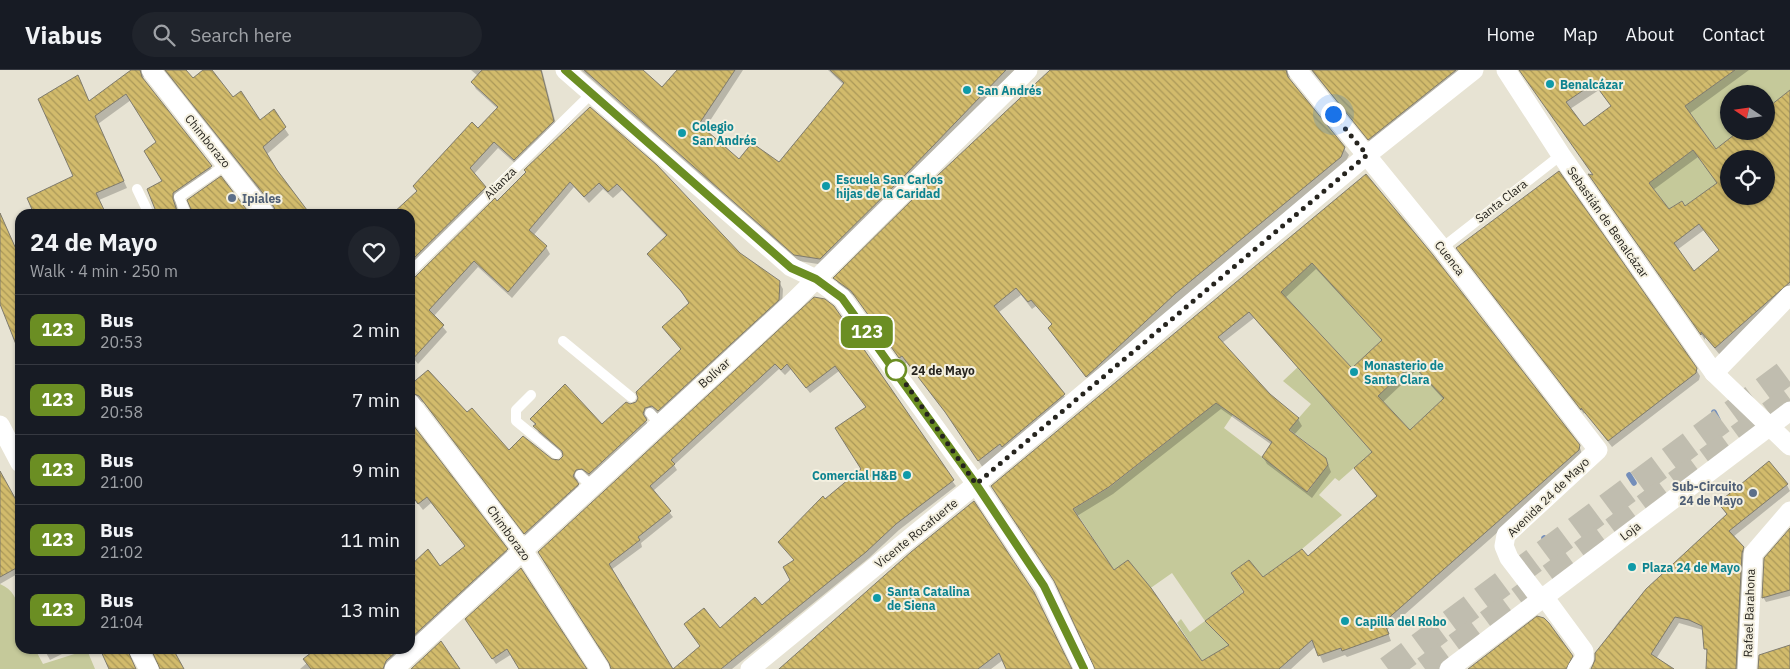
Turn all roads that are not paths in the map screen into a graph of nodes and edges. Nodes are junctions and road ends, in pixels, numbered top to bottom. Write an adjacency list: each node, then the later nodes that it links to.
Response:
1 (151, 70): 10 (street, Chimborazo)
2 (565, 70): 7 (street)
3 (1028, 70): 17 (street, Bolívar)
4 (1297, 70): 8 (street, Cuenca)
5 (1474, 70): 8 (street, Vicente Rocafuerte)
6 (1506, 70): 9 (street, Sebastián de Benalcázar)
7 (591, 94): 16 (lane, Alianza); 17 (street)
8 (1367, 155): 15 (street, Cuenca); 32 (street, Vicente Rocafuerte)
9 (1561, 155): 15 (lane, Santa Clara); 20 (street, Sebastián de Benalcázar)
10 (227, 164): 13 (lane); 14 (street, Chimborazo)
11 (137, 189): 12 (lane)
12 (147, 209)
13 (184, 209)
14 (261, 209)
15 (1442, 248): 29 (street, Cuenca)
16 (415, 267)
17 (816, 279): 32 (street); 34 (street, Bolívar)
18 (1790, 296): 20 (street)
19 (563, 341): 22 (lane)
20 (1714, 373): 27 (street, Sebastián de Benalcázar)
21 (531, 395): 31 (lane)
22 (631, 397)
23 (415, 410): 34 (street, Chimborazo)
24 (1790, 411): 27 (street, Loja)
25 (1790, 417): 27 (street)
26 (0, 425): 30 (street)
27 (1772, 427): 28 (street, Sebastián de Benalcázar); 35 (street, Loja)
28 (1790, 446)
29 (1598, 450): 35 (street, Avenida 24 de Mayo)
30 (15, 454)
31 (556, 454)
32 (976, 484): 42 (street, Vicente Rocafuerte); 43 (street)
33 (1790, 511): 46 (street, Rafael Barahona)
34 (522, 549): 36 (street, Bolívar); 41 (street, Chimborazo)
35 (1542, 598): 44 (street); 45 (street)
36 (415, 649)
37 (141, 654): 39 (street)
38 (410, 654): 40 (street, Bolívar)
39 (150, 669)
40 (394, 669)
41 (600, 669)
42 (750, 669)
43 (1084, 669)
44 (1448, 669)
45 (1577, 669)
46 (1747, 669)

